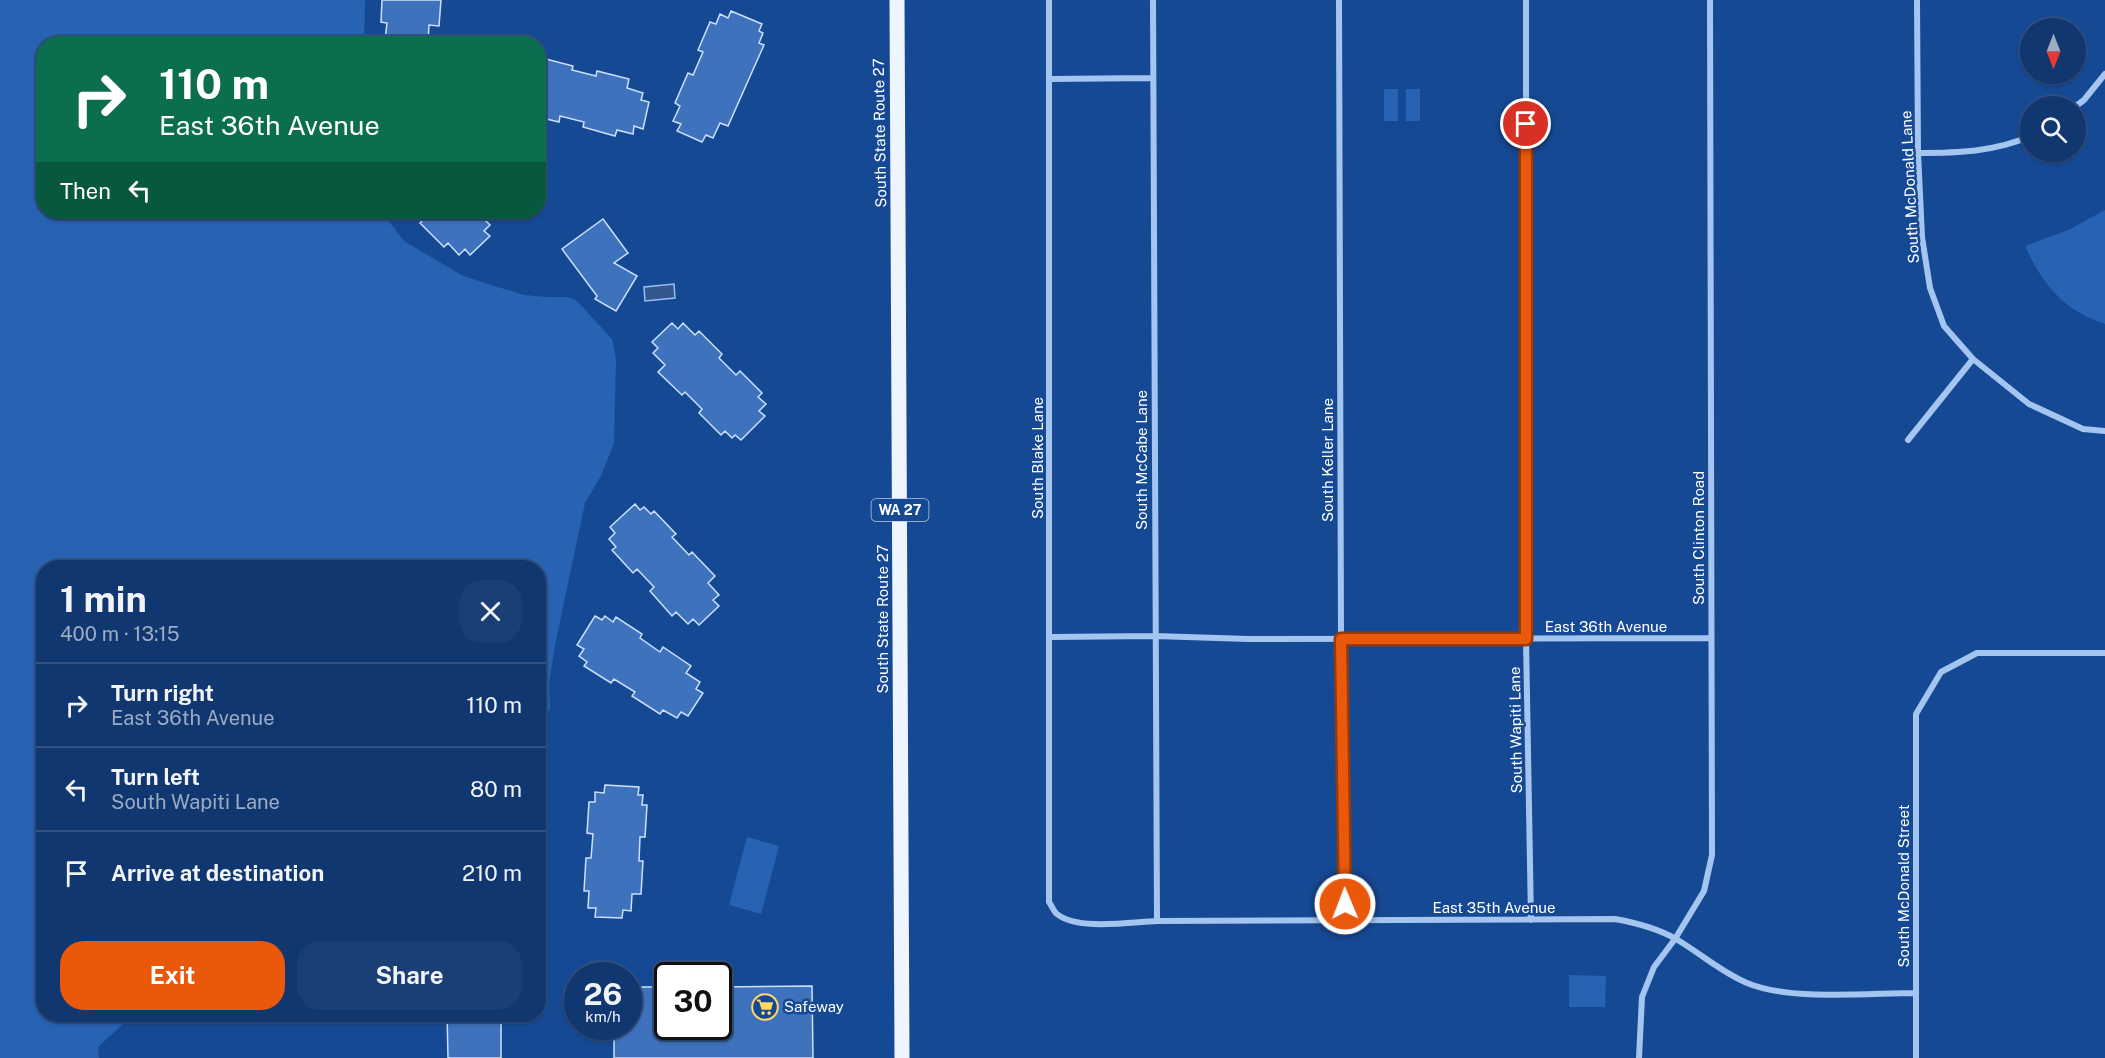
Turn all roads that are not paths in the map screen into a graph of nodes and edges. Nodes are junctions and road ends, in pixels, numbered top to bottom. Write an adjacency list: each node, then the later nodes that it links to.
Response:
1 (897, 0): 29 (main road, South State Route 27 / WA 27)
2 (1049, 0): 10 (street, South Blake Lane)
3 (1153, 0): 9 (street, South McCabe Lane)
4 (1339, 0): 19 (street, South Keller Lane)
5 (1526, 0): 20 (street, South Wapiti Lane)
6 (1710, 0): 21 (street, South Clinton Road)
7 (1917, 0): 13 (street, South McDonald Lane)
8 (2105, 74): 11 (street)
9 (1153, 78): 10 (street); 17 (street, South McCabe Lane)
10 (1050, 79): 18 (street, South Blake Lane)
11 (2086, 98)
12 (2020, 141): 13 (street)
13 (1918, 153): 14 (street, South McDonald Lane)
14 (1973, 359): 15 (street, South McDonald Lane); 16 (street)
15 (2105, 430)
16 (1908, 440)
17 (1155, 636): 18 (street, East 36th Avenue); 19 (street, East 36th Avenue); 25 (street, South McCabe Lane)
18 (1051, 637): 23 (street, South Blake Lane)
19 (1341, 639): 20 (street, East 36th Avenue); 26 (street, South Keller Lane)
20 (1526, 639): 21 (street, East 36th Avenue); 24 (street, South Wapiti Lane)
21 (1712, 639): 27 (street, South Clinton Road)
22 (2105, 653): 28 (street, South McDonald Street)
23 (1056, 914): 25 (street, East 35th Avenue)
24 (1532, 920): 26 (street, East 35th Avenue); 27 (street, East 35th Avenue)
25 (1157, 921): 26 (street, East 35th Avenue)
26 (1345, 921)
27 (1675, 939): 28 (street, East 35th Avenue); 30 (street, South Clinton Road)
28 (1916, 993): 31 (street, South McDonald Street)
29 (902, 1058)
30 (1639, 1058)
31 (1916, 1058)

